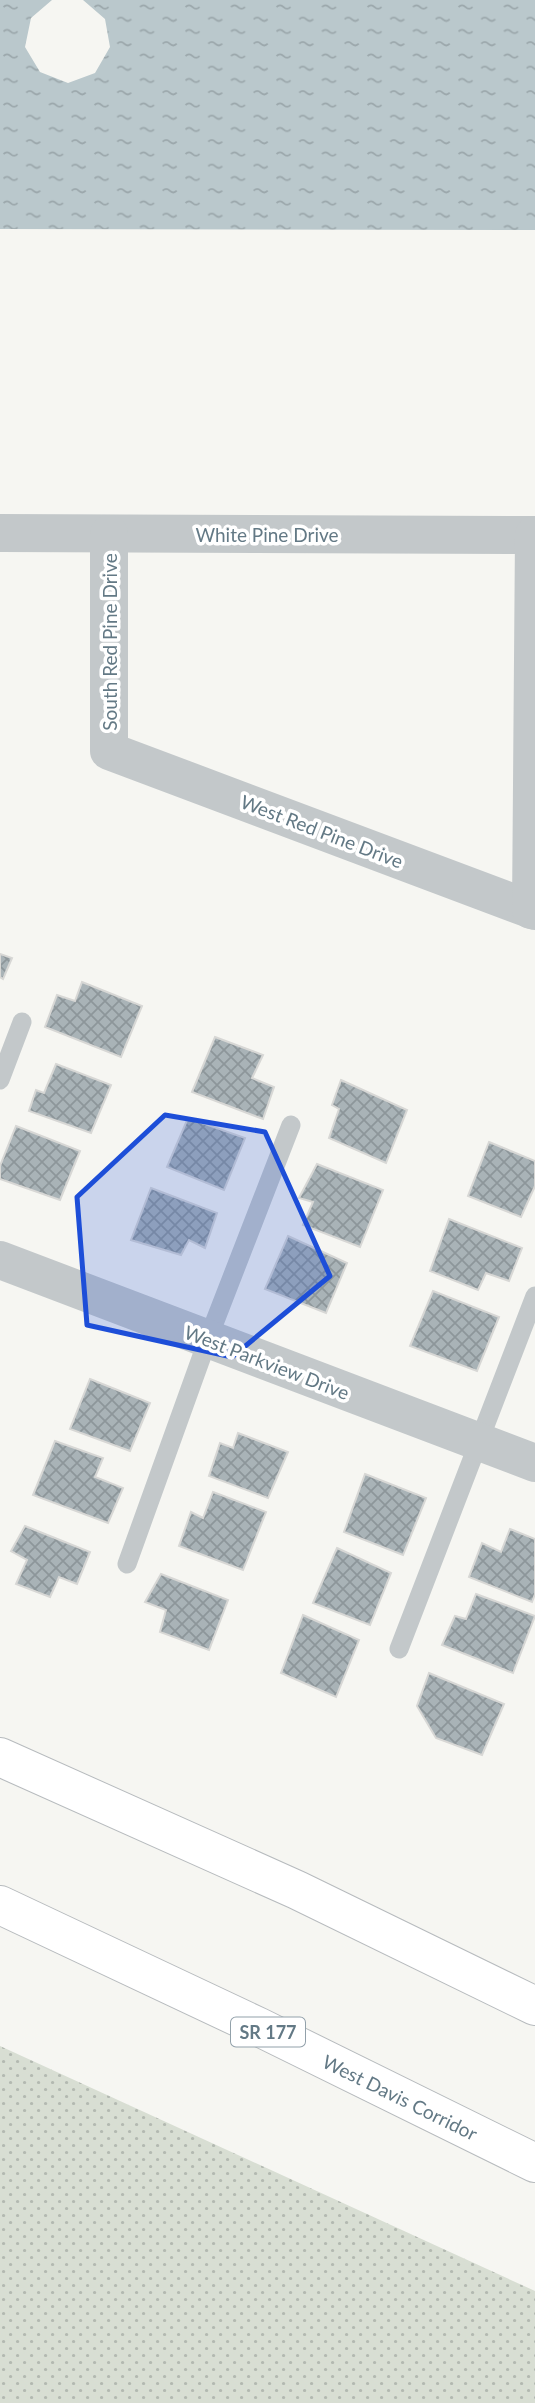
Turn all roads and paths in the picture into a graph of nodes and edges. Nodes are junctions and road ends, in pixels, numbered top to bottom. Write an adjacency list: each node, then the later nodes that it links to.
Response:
1 (0, 533): 2 (street, White Pine Drive)
2 (109, 534): 3 (street, White Pine Drive); 4 (street, South Red Pine Drive)
3 (535, 536): 5 (street)
4 (109, 751): 5 (street, West Red Pine Drive)
5 (533, 910)
6 (22, 1022): 7 (lane)
7 (0, 1080)
8 (291, 1125): 11 (lane)
9 (0, 1260): 11 (street, West Parkview Drive)
10 (535, 1296): 12 (lane)
11 (208, 1339): 12 (street, West Parkview Drive); 14 (lane)
12 (478, 1442): 13 (street, West Parkview Drive); 15 (lane)
13 (535, 1463)
14 (127, 1564)
15 (399, 1649)
16 (0, 1757): 18 (highway)
17 (0, 1905): 19 (highway, West Davis Corridor / SR 177)
18 (535, 2006)
19 (535, 2163)

